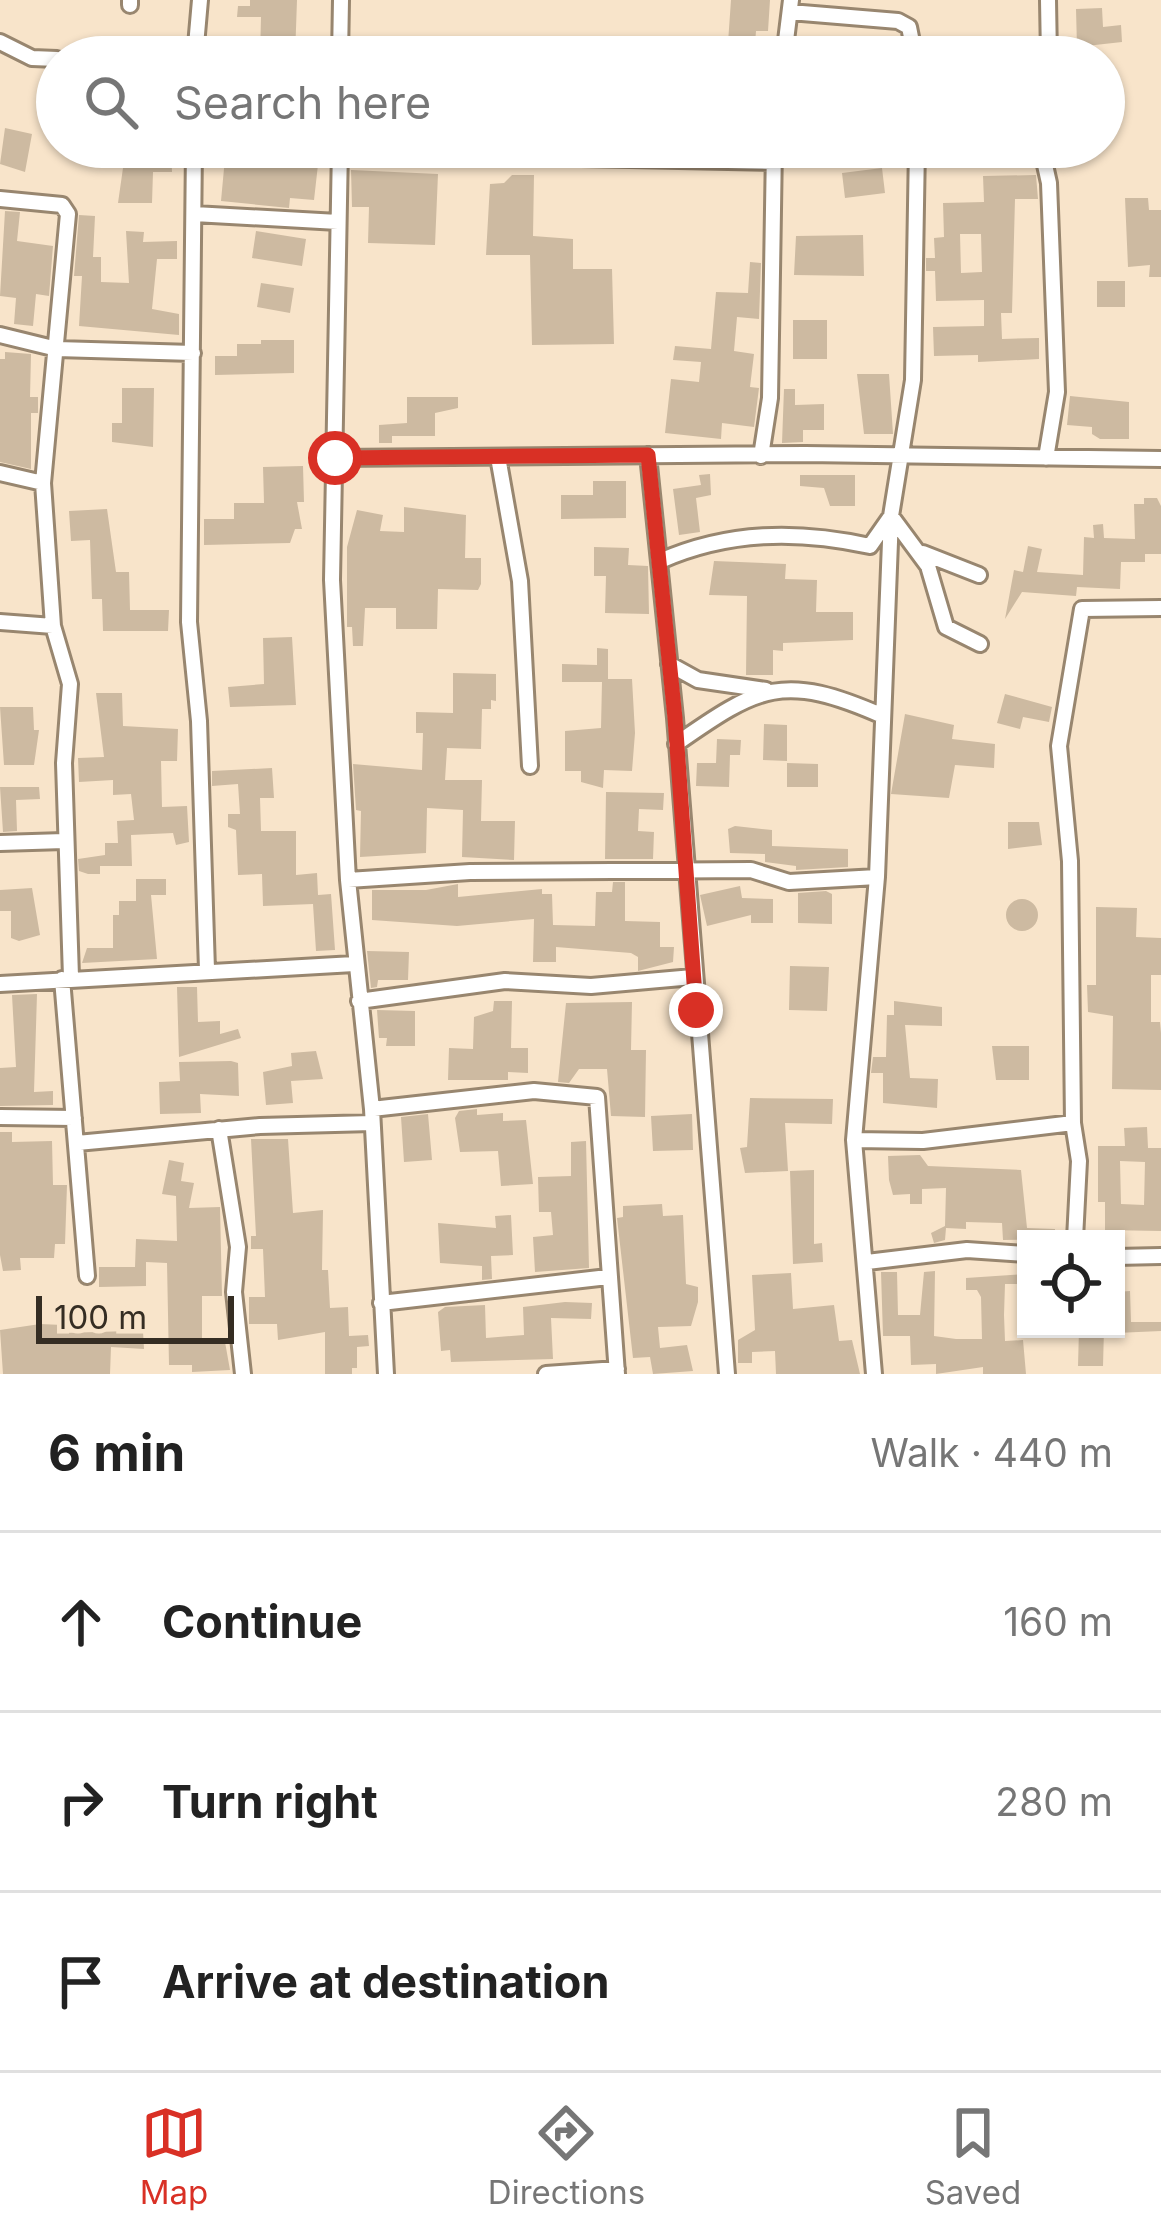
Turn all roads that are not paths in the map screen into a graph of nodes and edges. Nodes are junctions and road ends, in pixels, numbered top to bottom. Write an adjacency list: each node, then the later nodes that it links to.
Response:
1 (200, 0): 5 (street)
2 (341, 0): 6 (street)
3 (1048, 0): 9 (street)
4 (790, 6): 7 (street); 8 (street)
5 (197, 36)
6 (340, 36)
7 (786, 36)
8 (911, 36)
9 (1049, 36)
10 (0, 42): 11 (street)
11 (36, 58)
12 (194, 168): 18 (street)
13 (340, 168): 19 (street)
14 (772, 168): 25 (street)
15 (917, 168): 24 (street)
16 (1045, 168): 28 (street)
17 (0, 199): 21 (street)
18 (194, 214): 19 (street); 22 (street)
19 (338, 222): 27 (street)
20 (0, 335): 21 (street)
21 (56, 349): 22 (street); 31 (street)
22 (194, 353): 51 (street)
23 (648, 455): 25 (street); 26 (street); 34 (street)
24 (901, 455): 25 (street); 28 (street); 32 (street)
25 (761, 456)
26 (498, 457): 27 (street); 44 (street)
27 (335, 458): 49 (street)
28 (1046, 458): 29 (street)
29 (1161, 460)
30 (0, 473): 31 (street)
31 (43, 483): 38 (street)
32 (892, 516): 33 (street); 34 (street); 42 (street)
33 (917, 547): 35 (street); 39 (street)
34 (660, 561): 40 (street)
35 (979, 575)
36 (1161, 608): 59 (street)
37 (0, 622): 38 (street)
38 (53, 626): 45 (street)
39 (980, 644)
40 (669, 664): 41 (street); 43 (street)
41 (772, 692): 42 (street); 43 (street)
42 (883, 716): 48 (street)
43 (676, 744): 47 (street)
44 (530, 766)
45 (64, 841): 46 (street); 53 (street)
46 (0, 844)
47 (683, 873): 48 (street); 49 (street); 52 (street)
48 (877, 877): 61 (street)
49 (348, 880): 50 (street)
50 (354, 964): 51 (street); 55 (street)
51 (207, 970): 53 (street)
52 (692, 977): 55 (street); 75 (street)
53 (67, 978): 54 (street); 58 (street)
54 (0, 984)
55 (358, 1001): 56 (street)
56 (372, 1116): 60 (street); 69 (street); 70 (street)
57 (0, 1117): 58 (street)
58 (74, 1118): 62 (street)
59 (1072, 1123): 61 (street); 63 (street)
60 (219, 1129): 62 (street); 72 (street)
61 (854, 1139): 67 (street)
62 (77, 1143): 68 (street)
63 (1075, 1230)
64 (1017, 1253): 67 (street)
65 (1161, 1256): 66 (street)
66 (1125, 1257)
67 (868, 1262): 76 (street)
68 (87, 1276)
69 (608, 1276): 70 (street); 71 (street)
70 (381, 1303): 73 (street)
71 (617, 1371): 74 (street)
72 (243, 1374)
73 (386, 1374)
74 (546, 1374)
75 (727, 1374)
76 (874, 1374)

